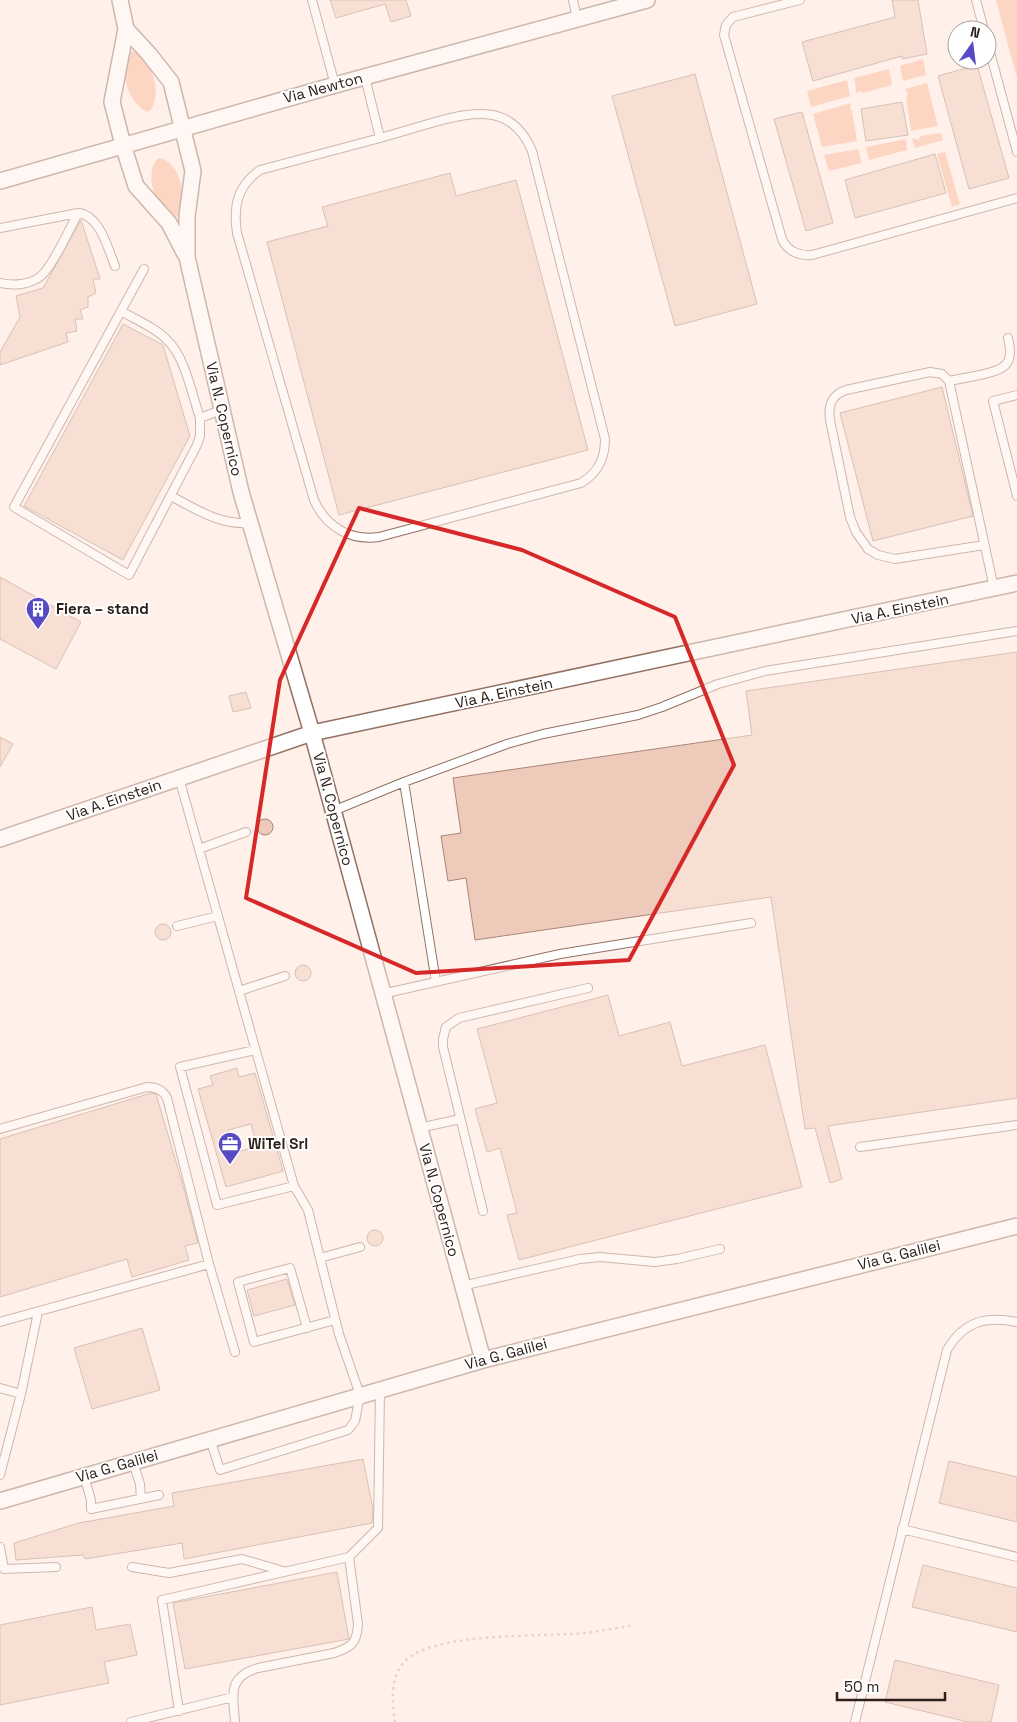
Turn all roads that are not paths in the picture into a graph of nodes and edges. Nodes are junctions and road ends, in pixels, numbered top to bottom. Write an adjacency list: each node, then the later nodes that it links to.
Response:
1 (120, 0): 9 (street)
2 (312, 0): 12 (lane)
3 (572, 0): 7 (lane)
4 (647, 0): 7 (street, Via Newton)
5 (800, 0): 18 (lane)
6 (976, 0): 8 (lane)
7 (577, 19): 11 (street, Via Newton)
8 (981, 20)
9 (126, 29): 13 (street); 15 (street)
10 (995, 70): 16 (lane)
11 (364, 77): 12 (street, Via Newton); 14 (lane)
12 (335, 85): 13 (street, Via Newton)
13 (182, 127): 15 (street, Via Newton); 21 (street)
14 (380, 138): 14 (lane)
15 (123, 145): 17 (street, Via Newton); 21 (street)
16 (1017, 152)
17 (0, 181)
18 (1017, 198)
19 (78, 213): 20 (lane); 22 (lane); 24 (lane)
20 (0, 228)
21 (187, 258): 29 (street, Via N. Copernico)
22 (115, 266)
23 (144, 269): 25 (lane)
24 (0, 283)
25 (121, 311): 30 (lane); 31 (lane)
26 (1008, 338): 27 (lane)
27 (949, 381): 34 (lane); 34 (lane)
28 (1017, 395): 32 (lane)
29 (221, 410): 30 (lane); 33 (street, Via N. Copernico)
30 (200, 418): 31 (lane)
31 (171, 496): 33 (lane)
32 (1017, 496)
33 (250, 523): 38 (street, Via N. Copernico)
34 (984, 545): 36 (lane)
35 (1017, 583): 36 (street, Via A. Einstein)
36 (994, 588): 38 (street, Via A. Einstein)
37 (1017, 631): 40 (lane)
38 (312, 733): 39 (street, Via A. Einstein); 41 (street, Via N. Copernico)
39 (178, 778): 43 (street, Via A. Einstein); 44 (lane)
40 (404, 782): 41 (lane); 49 (lane)
41 (333, 811): 52 (street, Via N. Copernico)
42 (246, 832): 44 (lane)
43 (0, 839)
44 (199, 849): 45 (lane)
45 (218, 916): 47 (lane); 51 (lane)
46 (752, 924): 49 (lane)
47 (177, 926)
48 (285, 976): 51 (lane)
49 (436, 982): 52 (lane)
50 (588, 988): 54 (lane)
51 (239, 990): 53 (lane)
52 (382, 994): 56 (street, Via N. Copernico)
53 (256, 1050): 59 (lane); 59 (lane)
54 (460, 1119): 56 (lane); 60 (lane)
55 (1017, 1125): 58 (lane)
56 (419, 1128): 66 (street, Via N. Copernico)
57 (0, 1129): 65 (lane)
58 (860, 1146)
59 (294, 1186): 64 (lane)
60 (483, 1211)
61 (1017, 1226): 73 (street, Via G. Galilei)
62 (360, 1247): 64 (lane)
63 (720, 1249): 66 (lane)
64 (320, 1258): 68 (lane)
65 (209, 1264): 67 (lane); 72 (lane)
66 (462, 1286): 73 (street, Via N. Copernico)
67 (38, 1312): 69 (lane); 76 (lane)
68 (335, 1320): 71 (lane); 77 (lane)
69 (0, 1322)
70 (1017, 1322): 85 (lane)
71 (307, 1328): 71 (lane)
72 (235, 1352)
73 (483, 1360): 75 (street, Via G. Galilei)
74 (0, 1388): 76 (lane)
75 (380, 1390): 77 (street, Via G. Galilei); 87 (lane)
76 (22, 1394): 80 (lane)
77 (360, 1395): 78 (street, Via G. Galilei); 78 (lane)
78 (210, 1439): 79 (street, Via G. Galilei)
79 (133, 1462): 81 (street, Via G. Galilei); 83 (lane)
80 (0, 1475)
81 (84, 1476): 83 (lane); 84 (street, Via G. Galilei)
82 (159, 1495): 83 (lane)
83 (141, 1499)
84 (0, 1501)
85 (902, 1529): 88 (lane); 96 (lane)
86 (0, 1547): 90 (lane)
87 (349, 1557): 91 (lane); 92 (lane)
88 (1017, 1557)
89 (132, 1567): 91 (lane)
90 (56, 1568)
91 (285, 1572): 93 (lane)
92 (233, 1697): 93 (lane); 95 (lane)
93 (179, 1711): 94 (lane)
94 (131, 1722)
95 (235, 1722)
96 (855, 1722)

